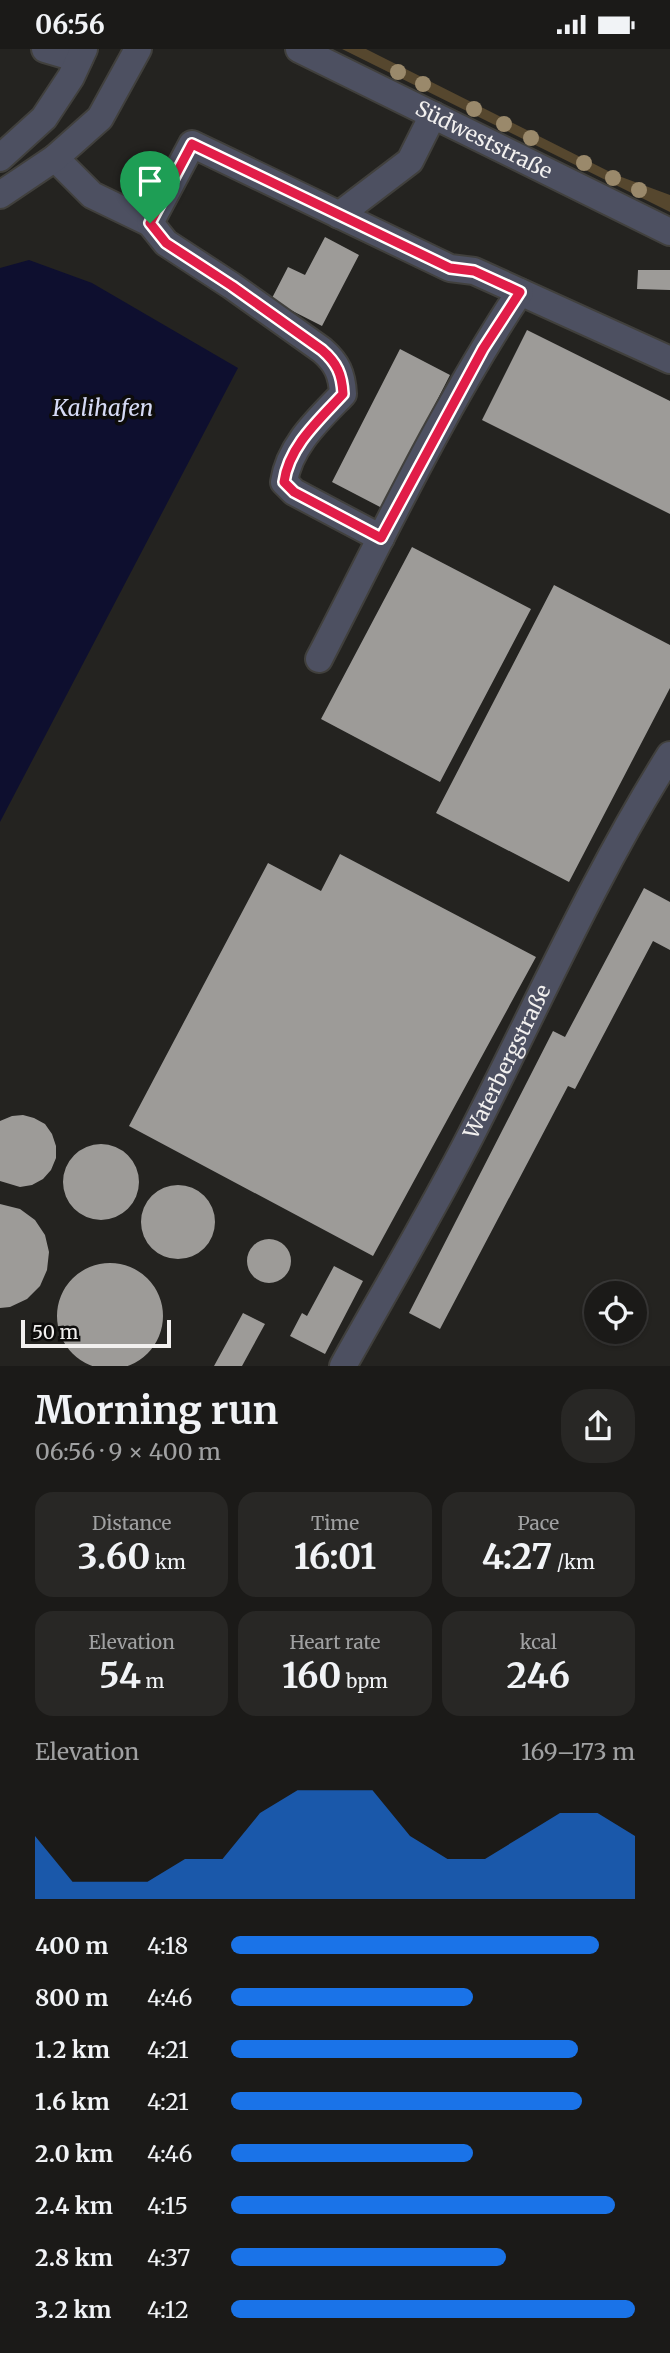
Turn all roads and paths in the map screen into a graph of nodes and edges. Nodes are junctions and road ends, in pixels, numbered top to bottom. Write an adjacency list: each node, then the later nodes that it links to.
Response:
1 (45, 49): 4 (street)
2 (138, 49): 7 (street)
3 (299, 49): 5 (street, Südweststraße)
4 (82, 54): 6 (street)
5 (433, 115): 9 (street); 11 (street, Südweststraße)
6 (0, 158)
7 (55, 158): 8 (street); 10 (street)
8 (0, 195)
9 (340, 215): 10 (street); 12 (street)
10 (150, 223): 14 (street)
11 (670, 232)
12 (520, 292): 13 (street); 14 (street)
13 (670, 361)
14 (381, 538): 15 (street)
15 (318, 659)
16 (670, 755): 17 (street, Waterbergstraße)
17 (343, 1366)

